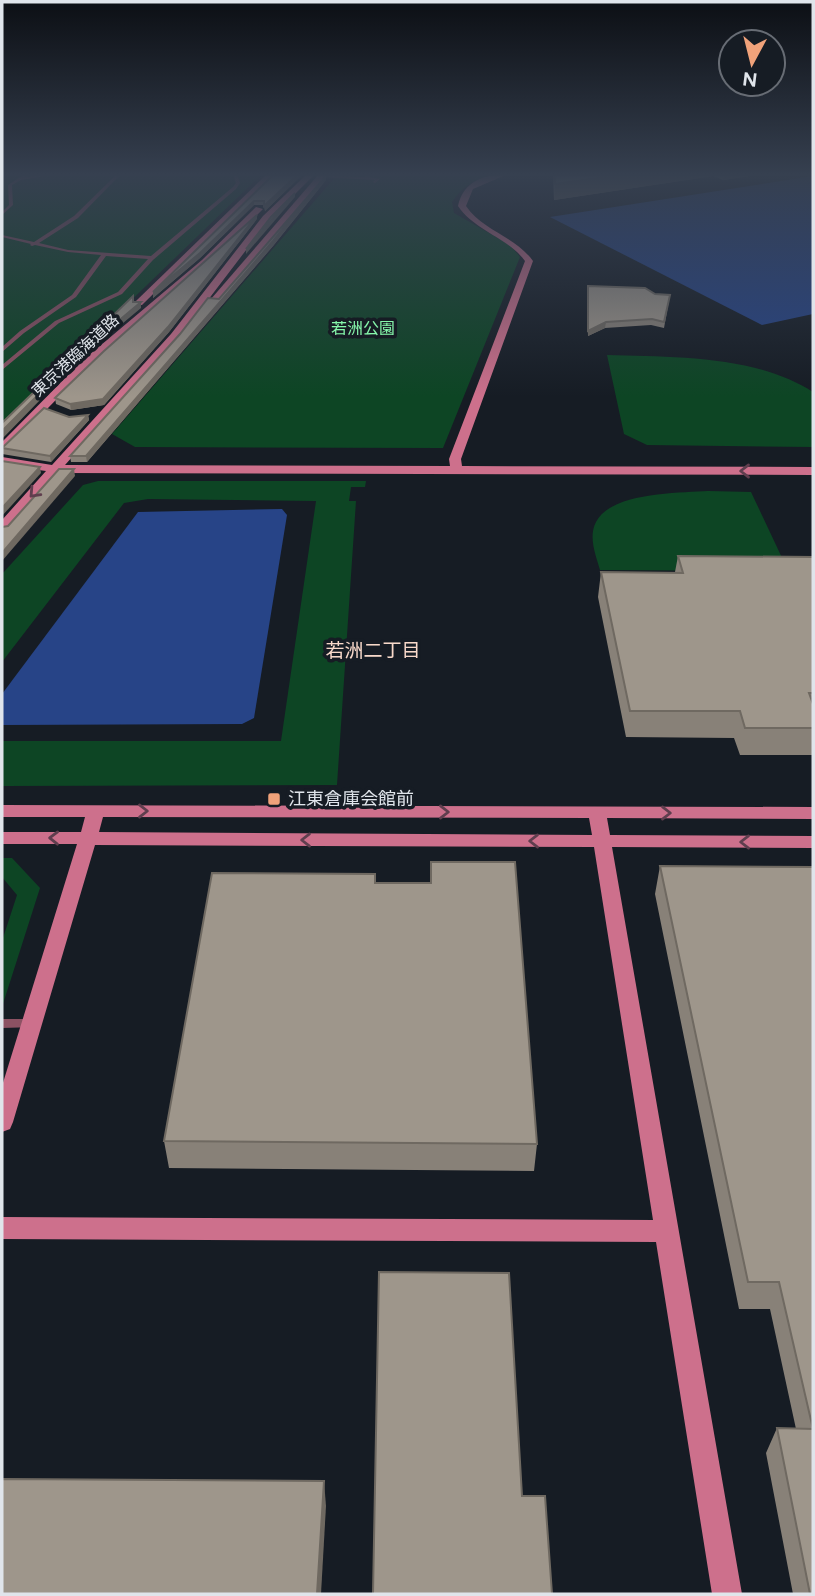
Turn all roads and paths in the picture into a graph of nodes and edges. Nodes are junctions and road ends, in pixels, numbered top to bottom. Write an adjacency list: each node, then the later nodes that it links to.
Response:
1 (57, 248): 8 (lane)
2 (164, 248): 9 (lane)
3 (195, 248): 11 (street)
4 (216, 248): 11 (street, 東京港臨海道路)
5 (243, 248): 12 (street)
6 (261, 248): 12 (street)
7 (519, 248): 21 (street)
8 (104, 255): 9 (lane); 10 (lane)
9 (153, 258): 13 (lane)
10 (2, 350)
11 (86, 363): 14 (street, 東京港臨海道路)
12 (149, 365): 15 (street)
13 (2, 368)
14 (46, 403): 16 (street); 18 (street, 東京港臨海道路)
15 (109, 409): 17 (street); 19 (street)
16 (54, 414)
17 (87, 415)
18 (2, 447)
19 (66, 458): 20 (street); 21 (street); 23 (street)
20 (2, 460): 23 (street)
21 (456, 465): 22 (street); 23 (street)
22 (809, 466): 24 (street)
23 (56, 469): 25 (street, one-way to 25)
24 (813, 484)
25 (2, 528)
26 (2, 811): 27 (street)
27 (96, 811): 28 (street, one-way to 28); 31 (street)
28 (597, 813): 29 (street, one-way to 29); 32 (street)
29 (813, 813)
30 (2, 838): 31 (street, one-way to 30)
31 (88, 839): 32 (street, one-way to 31); 35 (street)
32 (602, 841): 33 (street, one-way to 32); 38 (street)
33 (813, 842)
34 (2, 1024): 35 (lane)
35 (32, 1024): 36 (street)
36 (2, 1122)
37 (2, 1228): 38 (street)
38 (667, 1231): 39 (street)
39 (727, 1594)

